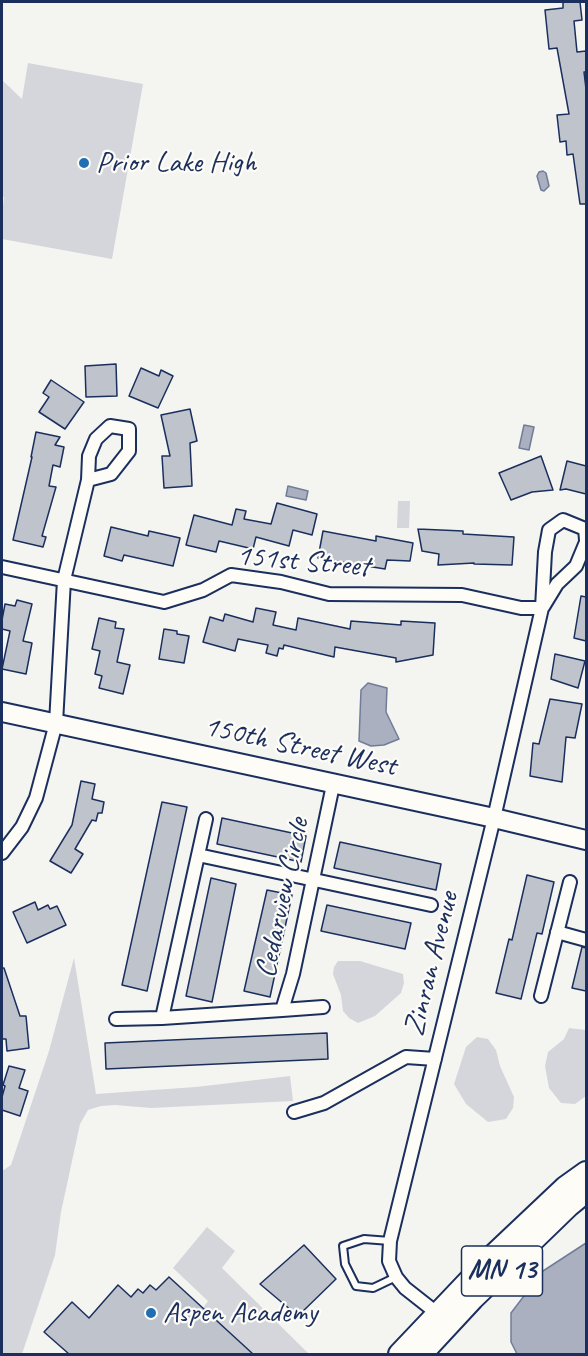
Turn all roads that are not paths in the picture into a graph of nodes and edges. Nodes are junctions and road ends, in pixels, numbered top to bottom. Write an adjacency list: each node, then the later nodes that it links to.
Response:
1 (88, 480): 1 (street); 4 (street)
2 (586, 541): 5 (street, Zinran Avenue); 5 (street, Zinran Avenue)
3 (2, 567): 4 (street, 151st Street)
4 (64, 580): 5 (street, 151st Street); 7 (street)
5 (543, 608): 9 (street, Zinran Avenue)
6 (2, 712): 7 (street, 150th Street West)
7 (56, 723): 8 (street, 150th Street West); 12 (street)
8 (333, 784): 9 (street, 150th Street West); 14 (street, Cedarview Circle)
9 (494, 818): 11 (street, 150th Street West); 24 (street, Zinran Avenue)
10 (206, 819): 13 (street)
11 (586, 840)
12 (2, 853)
13 (198, 855): 14 (street); 23 (street)
14 (314, 880): 16 (street); 21 (street, Cedarview Circle)
15 (570, 882): 17 (street)
16 (431, 905)
17 (556, 932): 18 (street); 19 (street)
18 (586, 940)
19 (541, 996)
20 (323, 1007): 21 (street)
21 (282, 1010): 23 (street, Cedarview Circle)
22 (116, 1018): 23 (street, Cedarview Circle)
23 (162, 1018)
24 (435, 1059): 25 (street); 28 (street, Zinran Avenue)
25 (294, 1112)
26 (586, 1172): 30 (main road, MN 13)
27 (586, 1192): 32 (main road, MN 13)
28 (390, 1241): 29 (street, Zinran Avenue); 29 (lane)
29 (396, 1277): 30 (street)
30 (438, 1314): 31 (main road, MN 13)
31 (399, 1354)
32 (422, 1354)

